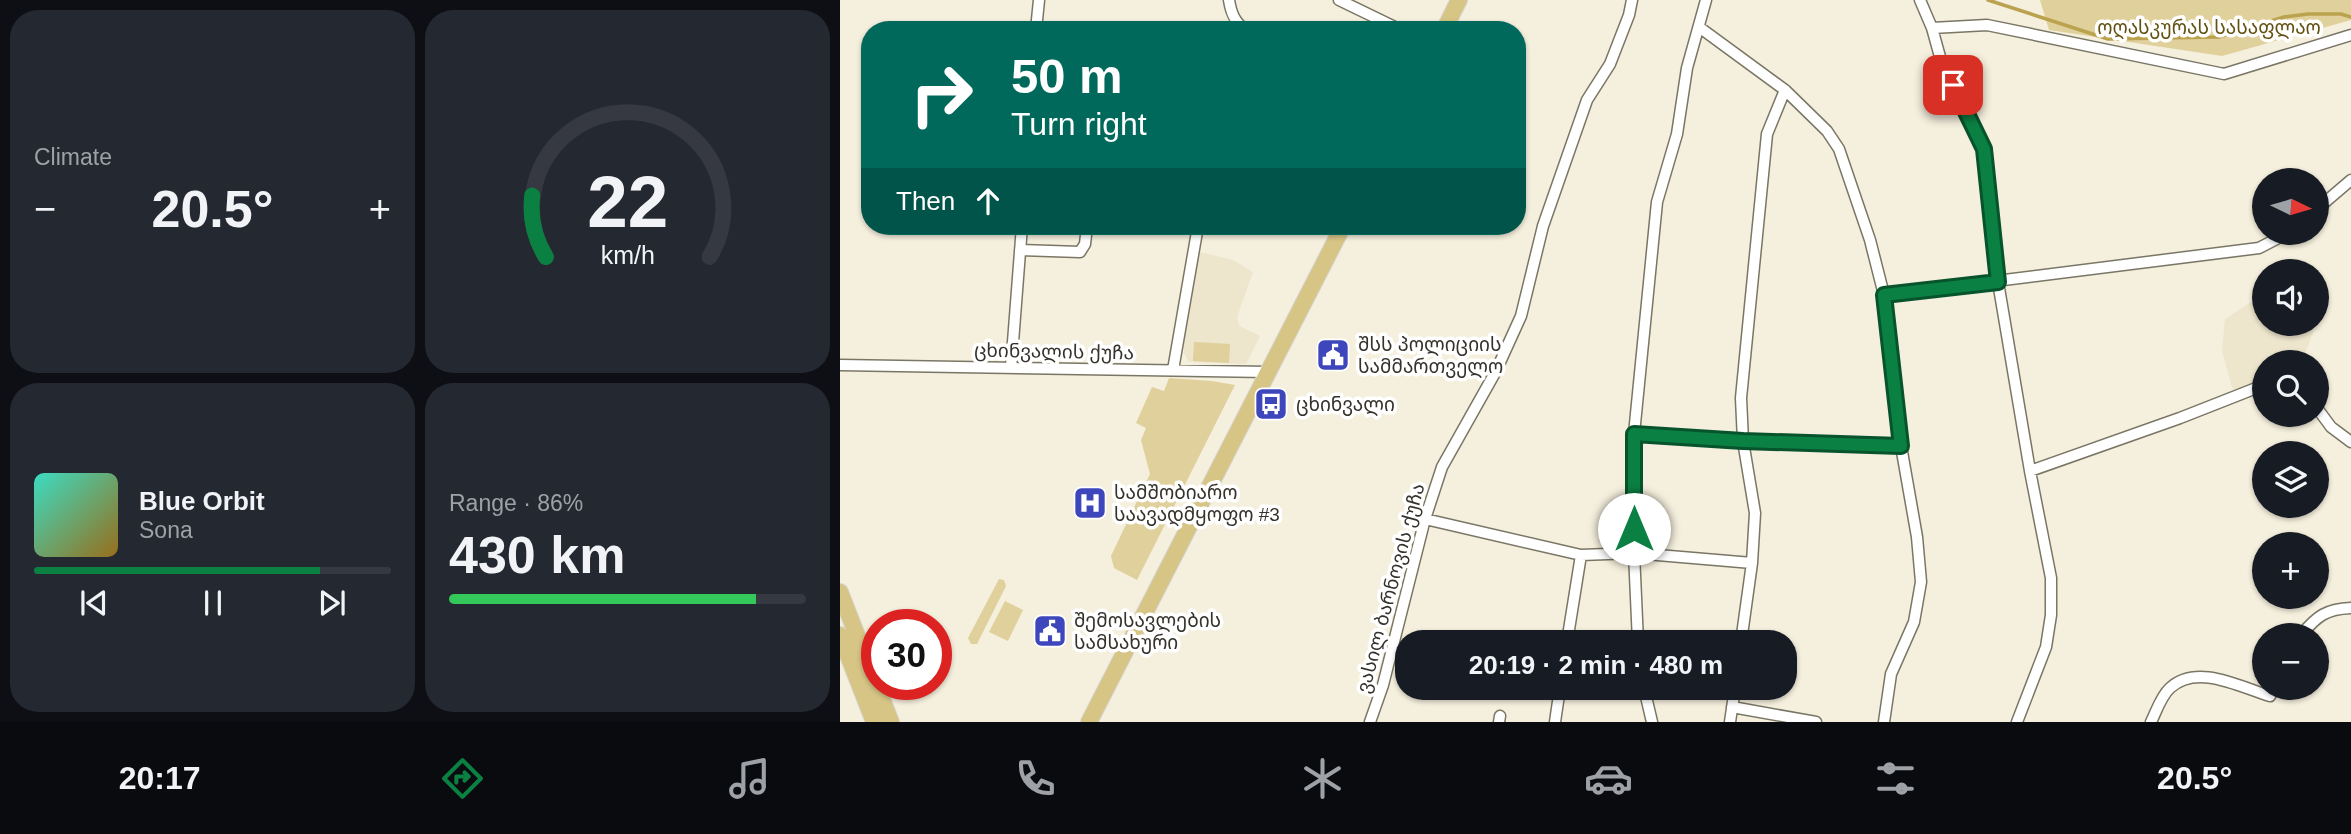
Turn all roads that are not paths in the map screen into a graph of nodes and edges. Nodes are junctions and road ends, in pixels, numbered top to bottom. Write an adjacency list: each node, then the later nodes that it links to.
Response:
1 (1039, 0): 8 (street)
2 (1229, 0): 9 (street)
3 (1339, 0): 10 (street)
4 (1459, 0): 11 (main road)
5 (1632, 0): 37 (street, ვასილ ბარნოვის ქუჩა)
6 (1706, 0): 12 (street)
7 (1920, 0): 13 (street)
8 (1037, 21)
9 (1236, 21)
10 (1382, 21)
11 (1448, 21)
12 (1699, 27): 15 (street); 32 (street)
13 (1932, 28): 14 (street); 24 (street)
14 (2351, 35)
15 (1785, 90): 25 (street); 33 (street)
16 (2351, 180): 17 (street)
17 (2329, 199)
18 (1021, 235): 23 (street)
19 (1086, 235): 23 (street)
20 (1196, 235): 28 (street)
21 (1338, 235): 29 (main road)
22 (2265, 245): 24 (street)
23 (1020, 250): 27 (street)
24 (1998, 282): 25 (street); 36 (street)
25 (1884, 295): 35 (street)
26 (840, 365): 27 (street, ცხინვალის ქუჩა)
27 (1011, 368): 28 (street, ცხინვალის ქუჩა)
28 (1173, 370): 29 (street, ცხინვალის ქუჩა)
29 (1268, 372): 55 (main road)
30 (2252, 390): 36 (street)
31 (2329, 424): 34 (street)
32 (1634, 434): 33 (street); 38 (street)
33 (1743, 441): 35 (street); 40 (street)
34 (2351, 442)
35 (1901, 446): 61 (street)
36 (2030, 471): 62 (street)
37 (1425, 519): 39 (street); 56 (street, ვასილ ბარნოვის ქუჩა)
38 (1634, 553): 39 (street); 40 (street); 45 (street)
39 (1581, 555): 44 (street)
40 (1752, 563): 46 (street)
41 (840, 592): 54 (main road)
42 (2351, 608): 43 (street)
43 (2311, 623)
44 (1569, 630)
45 (1637, 630)
46 (1743, 630)
47 (840, 635): 53 (main road)
48 (2252, 691): 63 (street)
49 (1558, 700): 57 (street)
50 (1647, 700): 58 (street)
51 (1733, 700): 52 (street)
52 (1732, 707): 59 (street); 60 (street)
53 (874, 722)
54 (891, 722)
55 (1089, 722)
56 (1370, 722)
57 (1555, 722)
58 (1652, 722)
59 (1730, 722)
60 (1816, 722)
61 (1884, 722)
62 (2017, 722)
63 (2151, 722)

